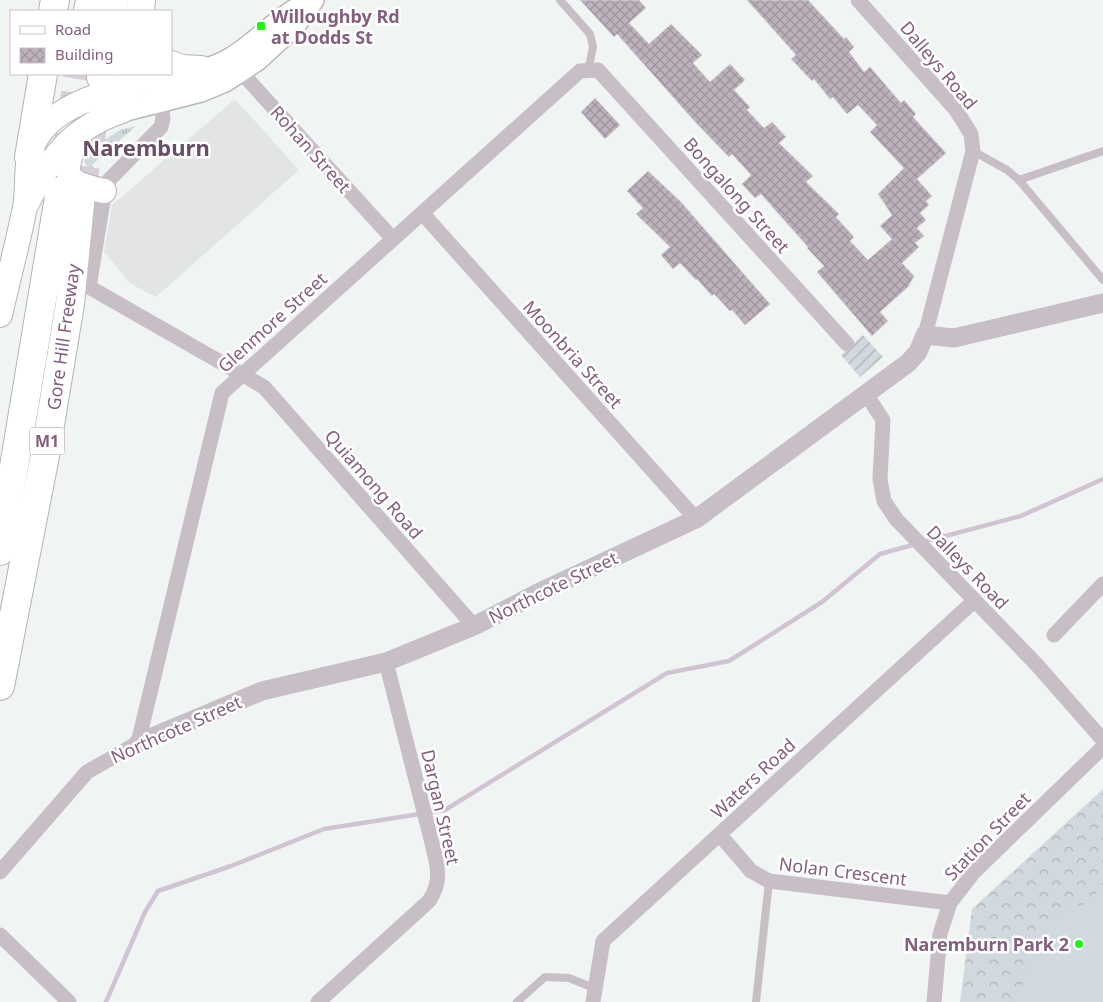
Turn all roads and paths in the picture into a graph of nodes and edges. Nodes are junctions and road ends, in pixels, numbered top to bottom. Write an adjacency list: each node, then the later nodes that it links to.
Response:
1 (311, 0): 5 (main road)
2 (560, 0): 7 (lane)
3 (858, 0): 12 (street, Dalleys Road)
4 (172, 65): 6 (highway)
5 (236, 65): 6 (main road); 10 (main road); 19 (street, Rohan Street)
6 (201, 70): 9 (main road)
7 (593, 70): 18 (street, Glenmore Street); 24 (street, Bongalong Street)
8 (43, 75): 14 (highway)
9 (126, 91): 10 (main road); 11 (main road); 14 (main road)
10 (161, 102): 16 (street)
11 (80, 131): 16 (main road); 17 (main road)
12 (973, 151): 15 (lane); 23 (street, Dalleys Road)
13 (1103, 151): 15 (lane)
14 (29, 157): 17 (main road)
15 (1019, 180): 20 (lane)
16 (82, 192): 25 (street, Quiamong Road); 28 (highway, Gore Hill Freeway / M1); 34 (highway, Gore Hill Freeway / M1)
17 (26, 205): 22 (main road)
18 (423, 214): 19 (street, Glenmore Street); 27 (street, Moonbria Street)
19 (393, 239): 25 (street, Glenmore Street)
20 (1103, 280)
21 (1103, 303): 23 (street)
22 (0, 315)
23 (925, 336): 26 (street, Northcote Street)
24 (848, 344)
25 (241, 375): 31 (street, Quiamong Road); 36 (street, Glenmore Street)
26 (866, 394): 27 (street, Northcote Street); 30 (street, Dalleys Road)
27 (696, 519): 31 (street, Northcote Street)
28 (0, 551)
29 (1103, 584): 32 (street)
30 (974, 601): 35 (street, Dalleys Road); 38 (street, Waters Road)
31 (474, 626): 33 (street, Northcote Street)
32 (1054, 635)
33 (386, 662): 36 (street, Northcote Street); 45 (street, Dargan Street)
34 (0, 686)
35 (1103, 740)
36 (138, 743): 39 (street, Northcote Street)
37 (1103, 747): 41 (street, Station Street)
38 (720, 835): 40 (street, Nolan Crescent); 43 (street, Waters Road)
39 (0, 872)
40 (770, 881): 41 (street, Nolan Crescent); 47 (lane)
41 (950, 903): 48 (street, Station Street)
42 (0, 935): 44 (street)
43 (594, 995): 46 (lane)
44 (69, 1002)
45 (318, 1002)
46 (517, 1002)
47 (756, 1002)
48 (934, 1002)

